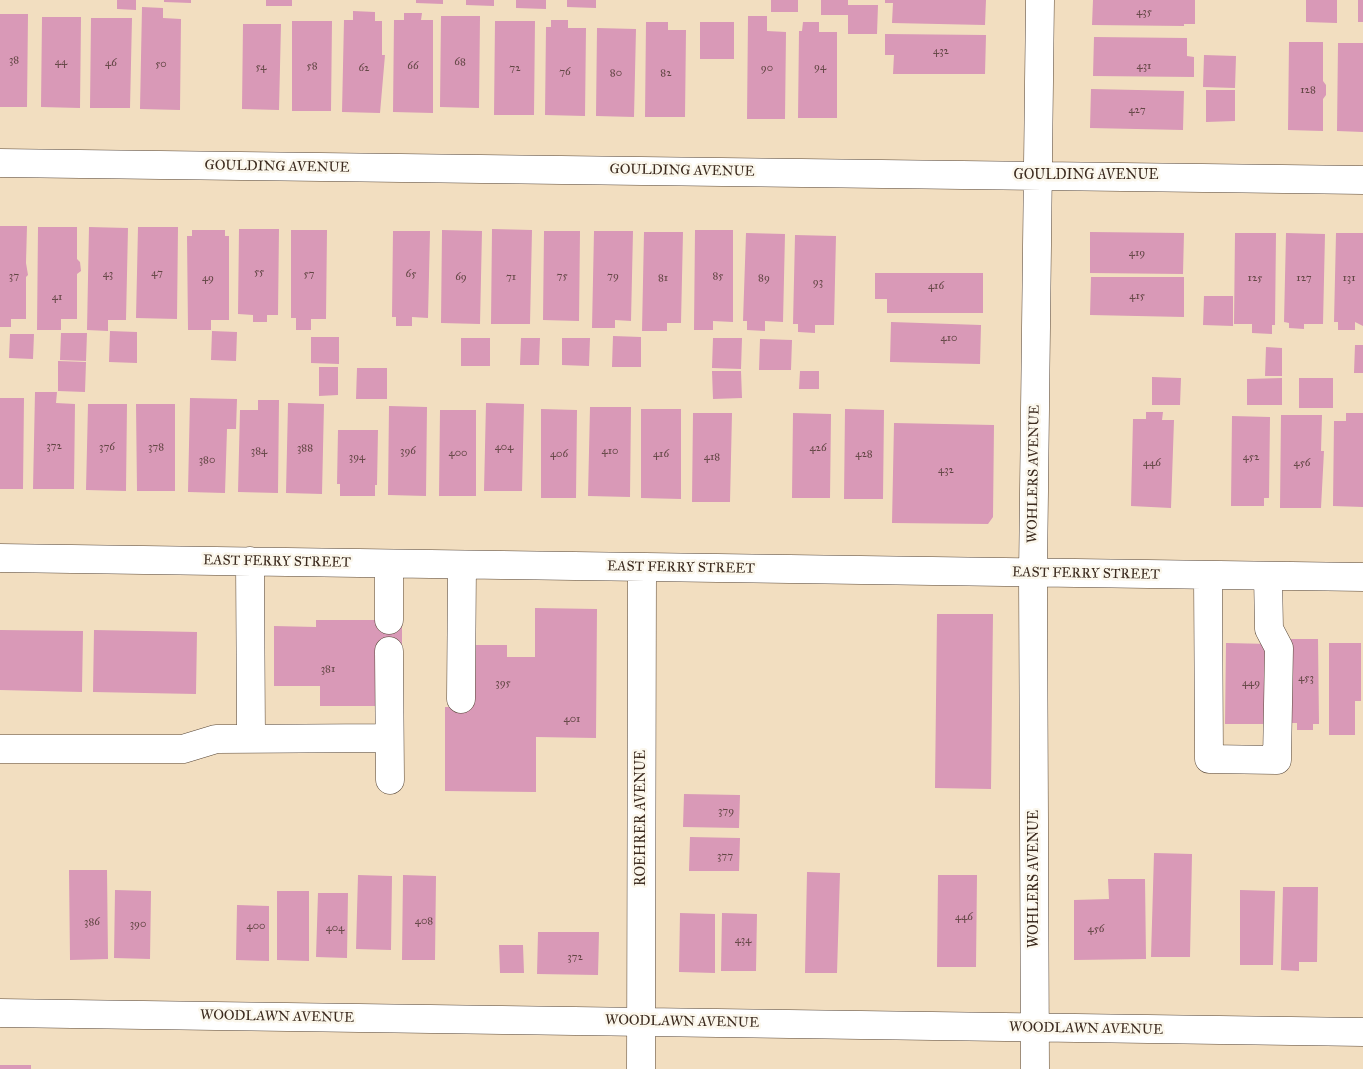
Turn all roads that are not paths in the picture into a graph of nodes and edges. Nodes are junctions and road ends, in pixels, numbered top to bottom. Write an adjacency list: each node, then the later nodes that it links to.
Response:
1 (1040, 0): 3 (street, WOHLERS AVENUE)
2 (0, 163): 3 (street, GOULDING AVENUE)
3 (1037, 176): 4 (street, GOULDING AVENUE); 10 (street, WOHLERS AVENUE)
4 (1363, 180)
5 (0, 558): 6 (street, EAST FERRY STREET)
6 (250, 561): 7 (street, EAST FERRY STREET); 18 (street)
7 (389, 564): 8 (street, EAST FERRY STREET); 14 (street)
8 (462, 564): 9 (street, EAST FERRY STREET); 16 (street)
9 (642, 567): 10 (street, EAST FERRY STREET); 22 (street, ROEHRER AVENUE)
10 (1033, 574): 11 (street, EAST FERRY STREET); 23 (street, WOHLERS AVENUE)
11 (1208, 575): 12 (street, EAST FERRY STREET); 12 (street)
12 (1268, 576): 13 (street, EAST FERRY STREET)
13 (1363, 576)
14 (389, 620)
15 (389, 651): 17 (street)
16 (462, 700)
17 (389, 738): 18 (street); 20 (street)
18 (251, 739): 19 (street)
19 (0, 749)
20 (390, 780)
21 (0, 1013): 22 (street, WOODLAWN AVENUE)
22 (642, 1021): 23 (street, WOODLAWN AVENUE); 25 (street, ROEHRER AVENUE)
23 (1035, 1028): 24 (street, WOODLAWN AVENUE); 26 (street, WOHLERS AVENUE)
24 (1363, 1032)
25 (642, 1069)
26 (1035, 1069)

